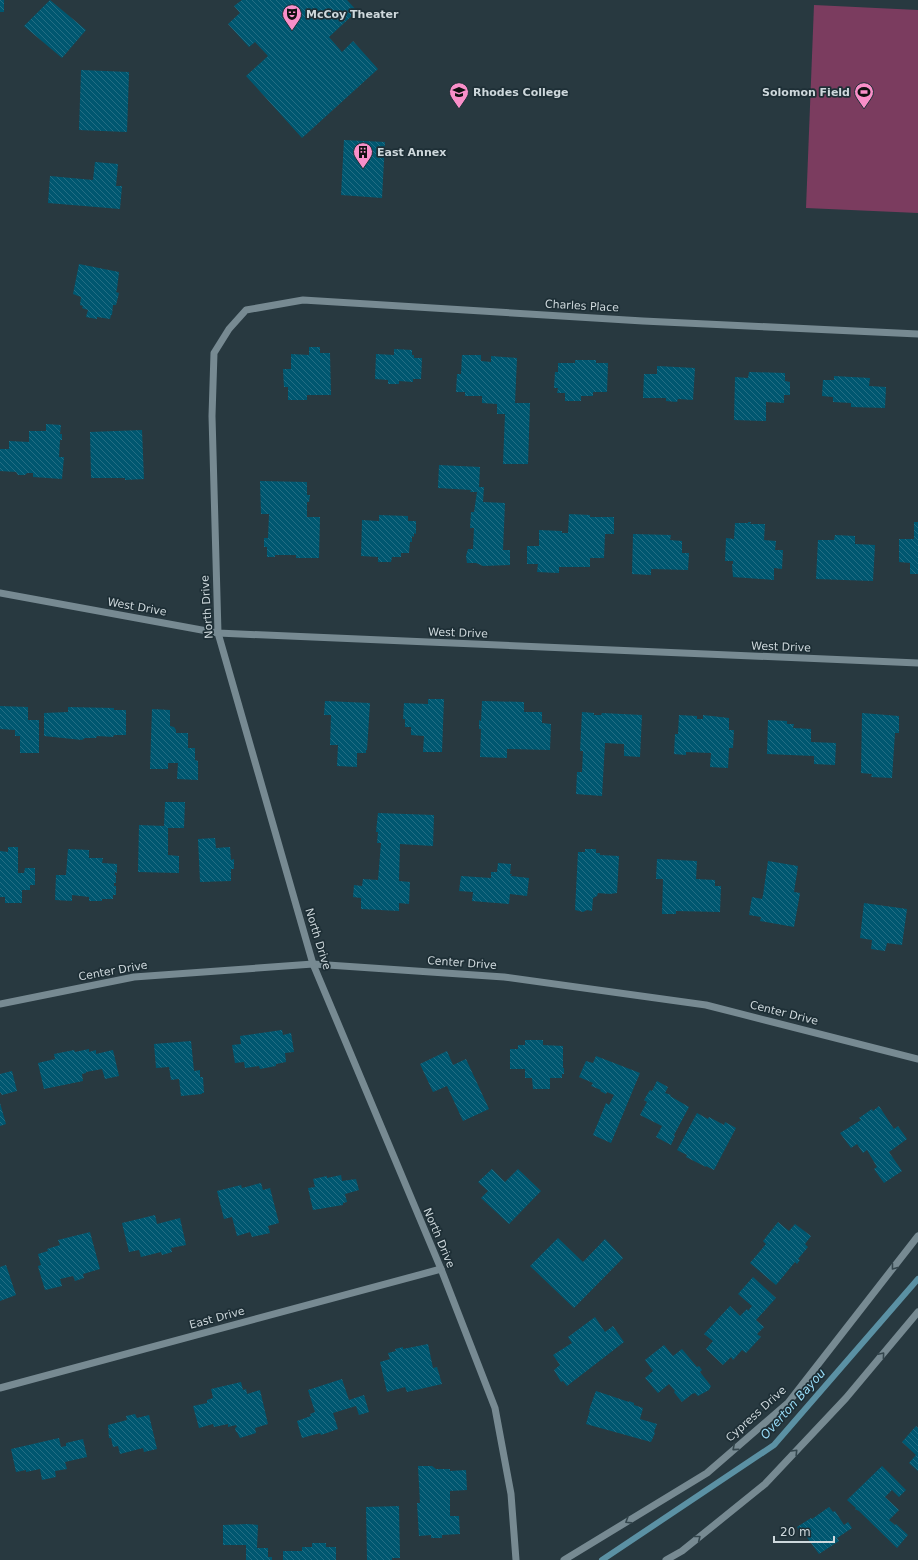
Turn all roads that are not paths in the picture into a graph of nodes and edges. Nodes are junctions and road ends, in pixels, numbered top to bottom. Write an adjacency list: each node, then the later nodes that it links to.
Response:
1 (246, 310): 2 (street, Charles Place); 4 (street, North Drive)
2 (918, 334)
3 (0, 593): 4 (street, West Drive)
4 (218, 633): 5 (street, West Drive); 6 (street, North Drive)
5 (918, 663)
6 (313, 964): 7 (street, Center Drive); 8 (street, Center Drive); 10 (street, North Drive)
7 (0, 1004)
8 (918, 1059)
9 (918, 1236): 14 (street, Cypress Drive, one-way to 14)
10 (440, 1269): 12 (street, East Drive); 13 (street, North Drive)
11 (918, 1312): 15 (street, one-way to 11)
12 (0, 1388)
13 (516, 1560)
14 (564, 1560)
15 (666, 1560)

